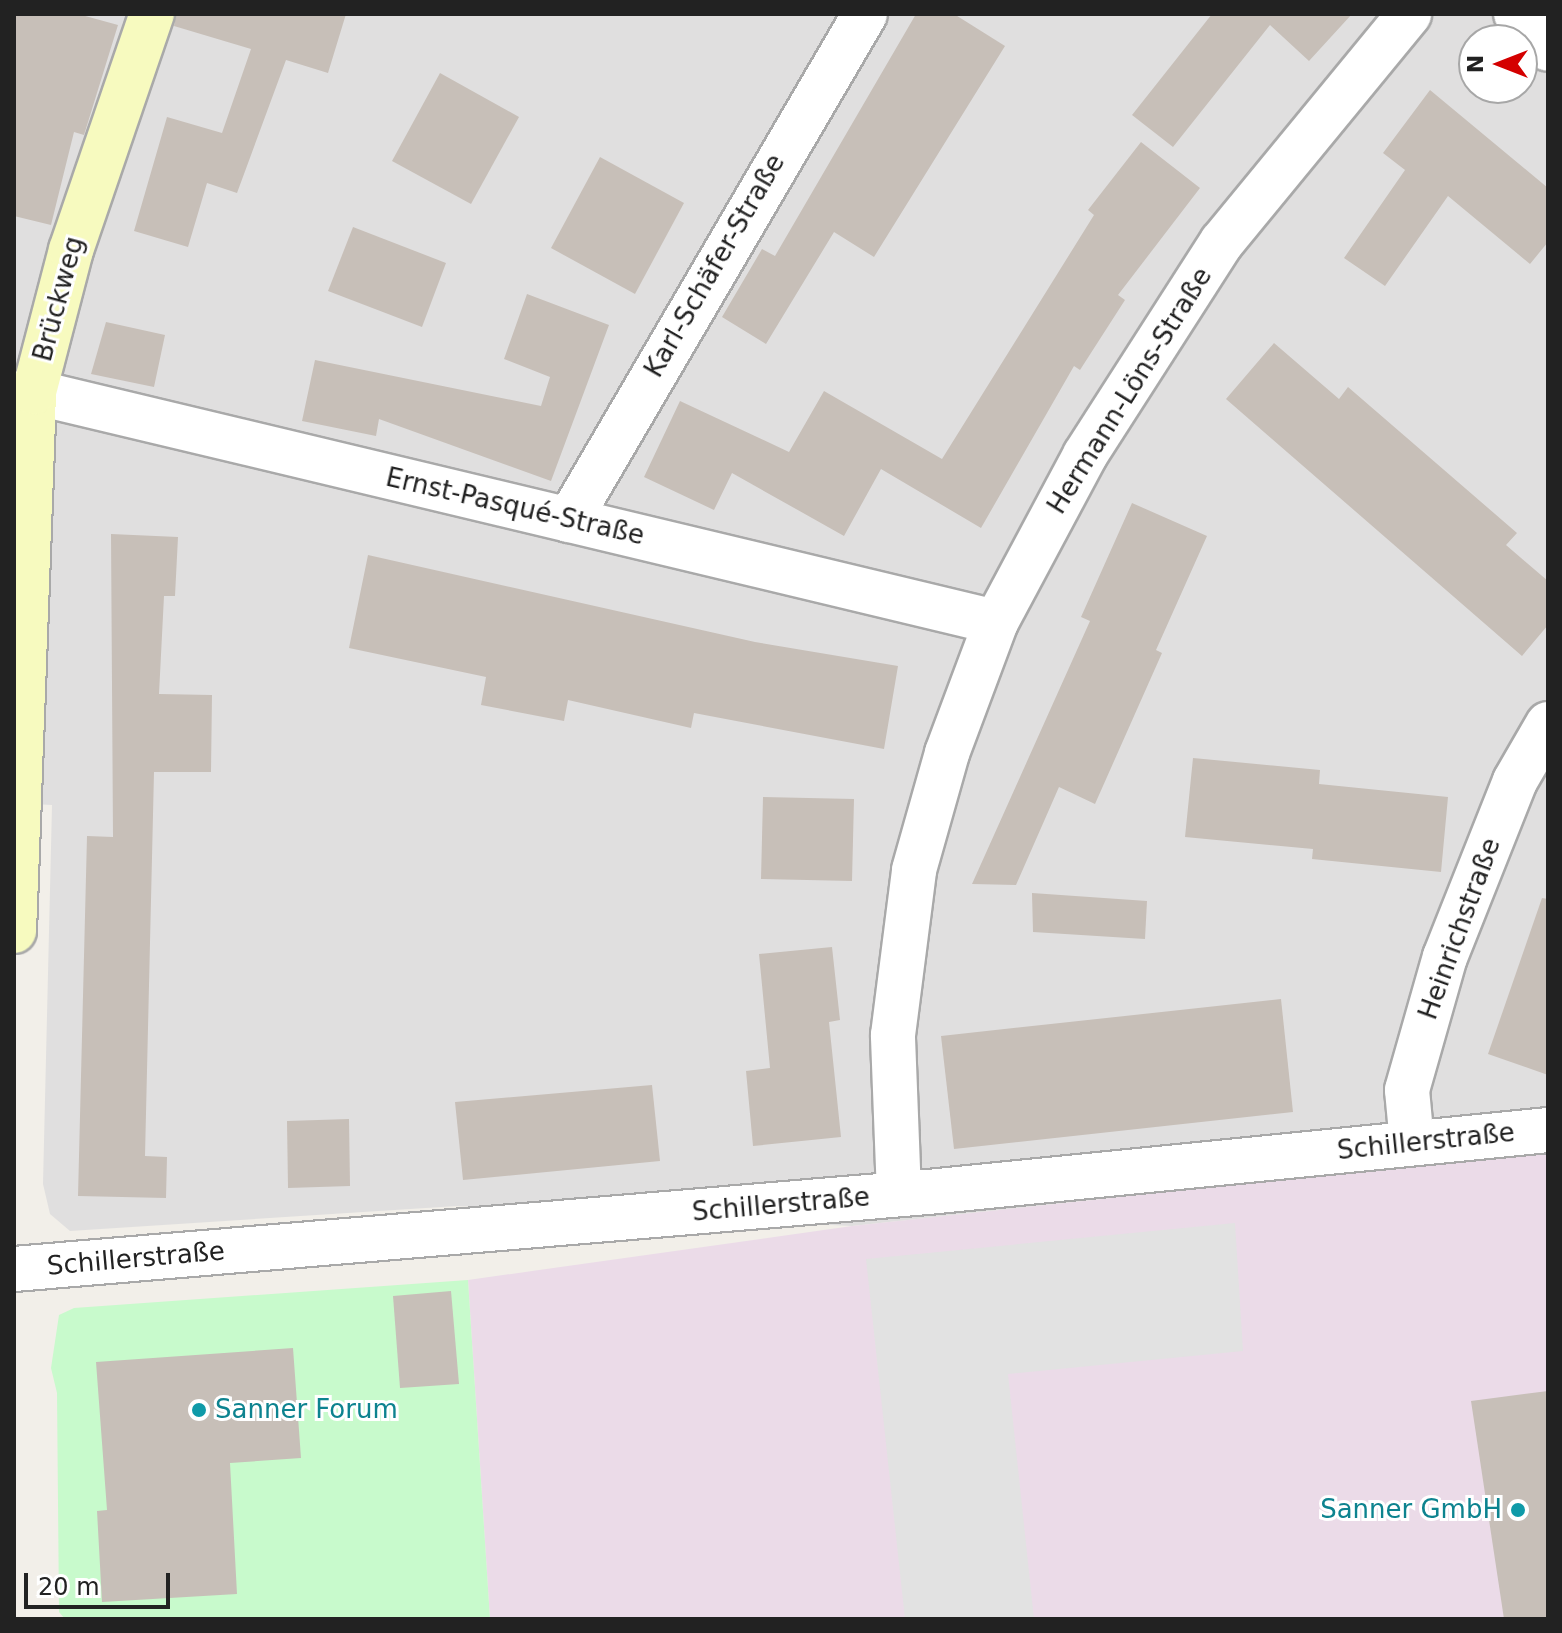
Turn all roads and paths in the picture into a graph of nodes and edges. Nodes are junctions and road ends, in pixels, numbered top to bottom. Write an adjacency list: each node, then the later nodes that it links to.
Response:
1 (152, 14): 6 (street, Brückweg)
2 (865, 14): 7 (street, Karl-Schäfer-Straße)
3 (1409, 14): 8 (street, Hermann-Löns-Straße)
4 (1516, 14): 5 (street)
5 (1548, 49)
6 (24, 393): 7 (street, Ernst-Pasqué-Straße); 10 (street, Brückweg)
7 (569, 520): 8 (street, Ernst-Pasqué-Straße)
8 (996, 622): 13 (street, Hermann-Löns-Straße)
9 (1548, 724): 12 (street, Heinrichstraße)
10 (14, 931)
11 (1548, 1130): 12 (street, Schillerstraße)
12 (1412, 1143): 13 (street, Schillerstraße)
13 (899, 1194): 14 (street, Schillerstraße)
14 (14, 1269)

